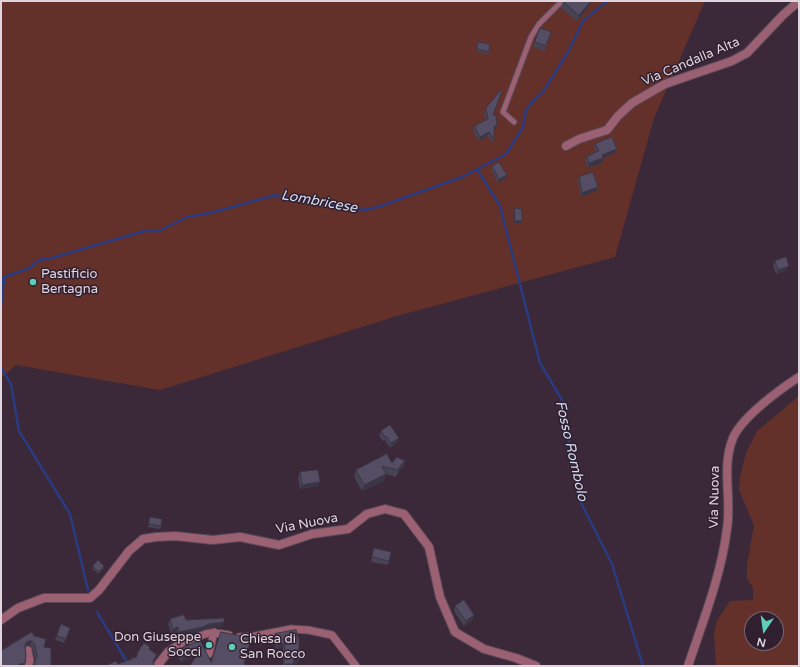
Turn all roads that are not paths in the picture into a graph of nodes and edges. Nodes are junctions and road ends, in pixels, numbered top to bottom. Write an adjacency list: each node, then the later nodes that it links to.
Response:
1 (562, 1): 3 (lane)
2 (799, 1): 4 (street, Via Candalla Alta)
3 (514, 122)
4 (566, 146)
5 (799, 377): 15 (street, Via Nuova)
6 (1, 620): 14 (street, Via Nuova)
7 (214, 632): 8 (street); 10 (street); 13 (street)
8 (194, 640): 12 (street)
9 (28, 650): 11 (street)
10 (208, 654)
11 (28, 666)
12 (157, 666)
13 (356, 666)
14 (536, 666)
15 (688, 666)

